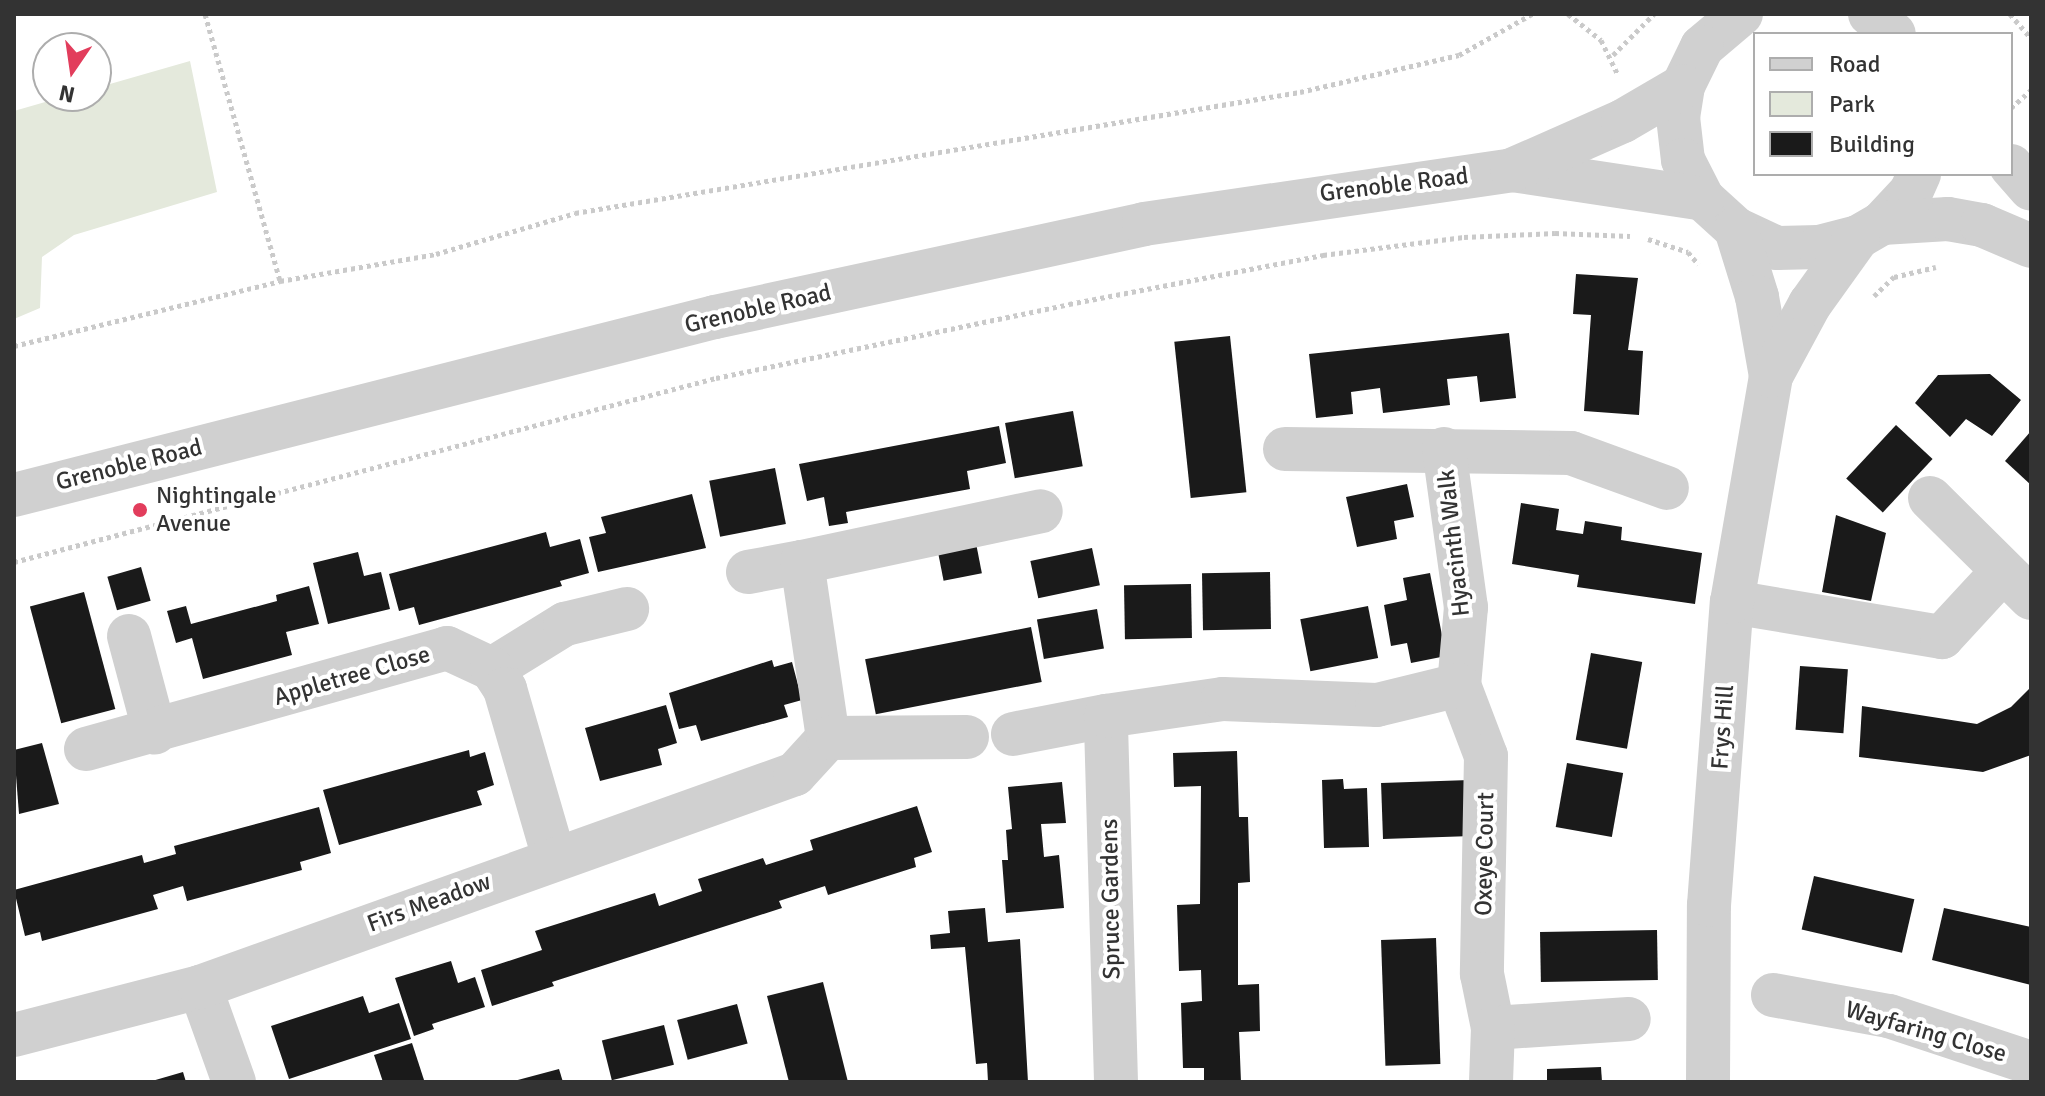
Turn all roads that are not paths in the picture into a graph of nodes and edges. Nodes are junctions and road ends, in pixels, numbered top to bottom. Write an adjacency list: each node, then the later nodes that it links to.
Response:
1 (1741, 14): 4 (street)
2 (1870, 14): 3 (street)
3 (1892, 32)
4 (1683, 86): 6 (street, Grenoble Road); 9 (street)
5 (2013, 168): 8 (street)
6 (1512, 170): 9 (street, Grenoble Road); 17 (street, Grenoble Road)
7 (1918, 176): 11 (street, Frys Hill)
8 (2031, 189)
9 (1703, 199): 10 (street)
10 (1736, 229): 11 (street); 13 (street, Frys Hill)
11 (1870, 230): 12 (street); 13 (street, Frys Hill)
12 (2031, 246)
13 (1771, 376): 23 (street, Frys Hill)
14 (1285, 449): 15 (street, Hyacinth Walk)
15 (1444, 449): 16 (street, Hyacinth Walk); 27 (street, Hyacinth Walk)
16 (1667, 488)
17 (14, 495)
18 (1930, 498): 22 (street)
19 (1041, 511): 20 (street)
20 (802, 562): 21 (street); 32 (street)
21 (748, 572)
22 (2016, 585): 23 (street)
23 (1732, 602): 44 (street, Frys Hill)
24 (627, 609): 26 (street)
25 (129, 636): 29 (street)
26 (492, 669): 29 (street, Appletree Close); 34 (street)
27 (1459, 685): 28 (street); 38 (street, Oxeye Court)
28 (1106, 716): 30 (street); 42 (street, Spruce Gardens)
29 (155, 733): 33 (street, Appletree Close)
30 (1013, 734)
31 (967, 737): 32 (street)
32 (828, 738): 34 (street, Firs Meadow)
33 (86, 749)
34 (554, 858): 35 (street, Firs Meadow)
35 (200, 987): 39 (street, Firs Meadow); 41 (street)
36 (1773, 995): 40 (street, Wayfaring Close)
37 (1629, 1019): 38 (street)
38 (1493, 1028): 43 (street, Oxeye Court)
39 (14, 1035)
40 (2031, 1063)
41 (234, 1082)
42 (1116, 1082)
43 (1491, 1082)
44 (1708, 1082)

